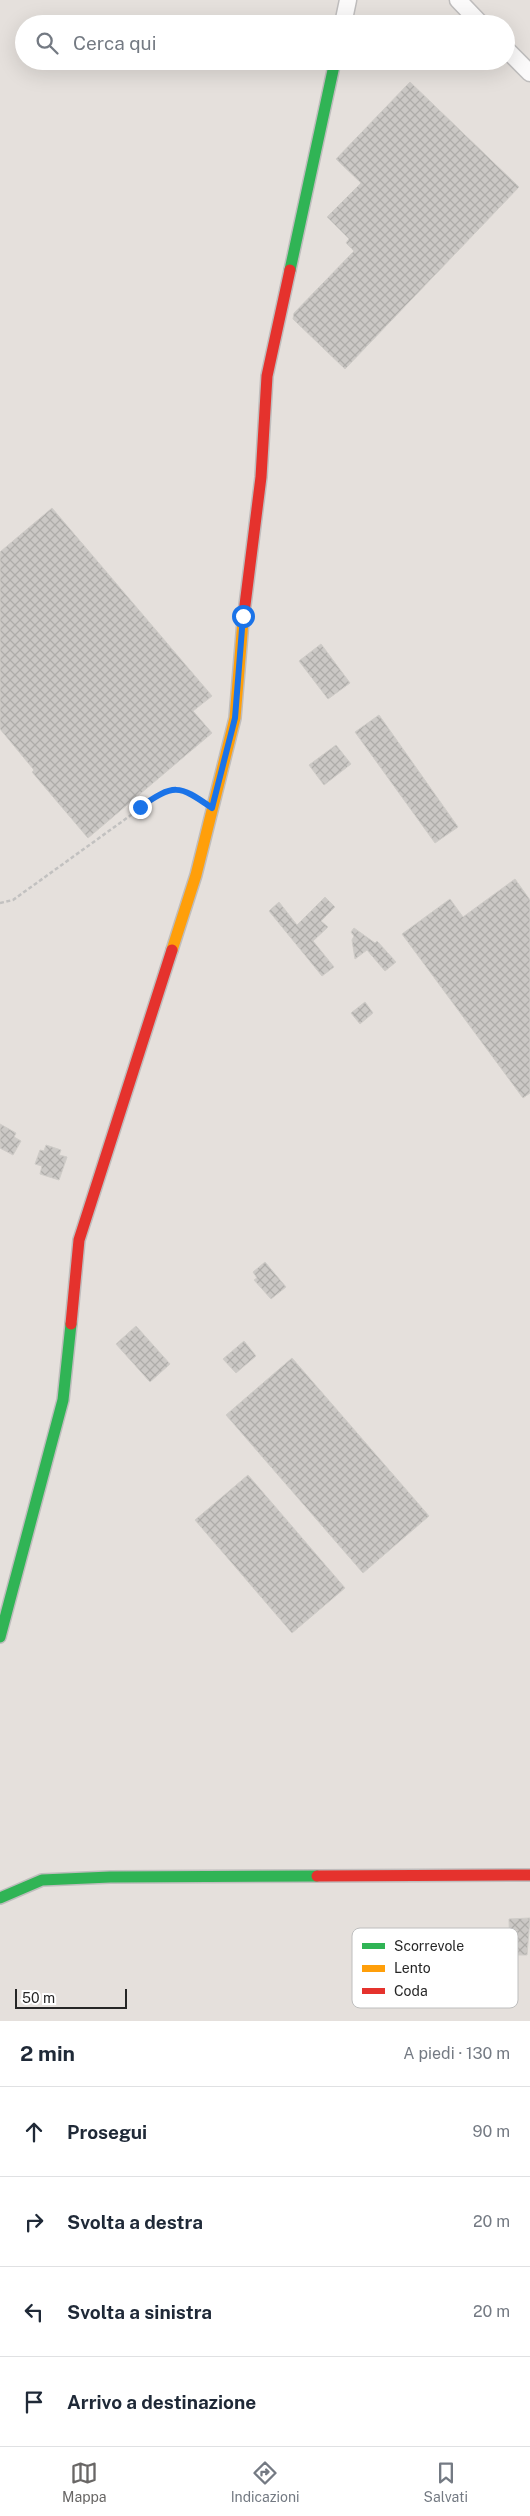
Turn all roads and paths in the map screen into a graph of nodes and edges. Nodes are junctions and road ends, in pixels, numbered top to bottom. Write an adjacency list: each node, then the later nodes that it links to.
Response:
1 (348, 0): 3 (street)
2 (458, 0): 4 (street)
3 (345, 15)
4 (473, 15)
5 (515, 58): 7 (street)
6 (333, 70): 8 (street)
7 (530, 73)
8 (212, 808): 9 (path); 10 (street)
9 (0, 903)
10 (0, 1638)
11 (530, 1875): 12 (street)
12 (0, 1898)

